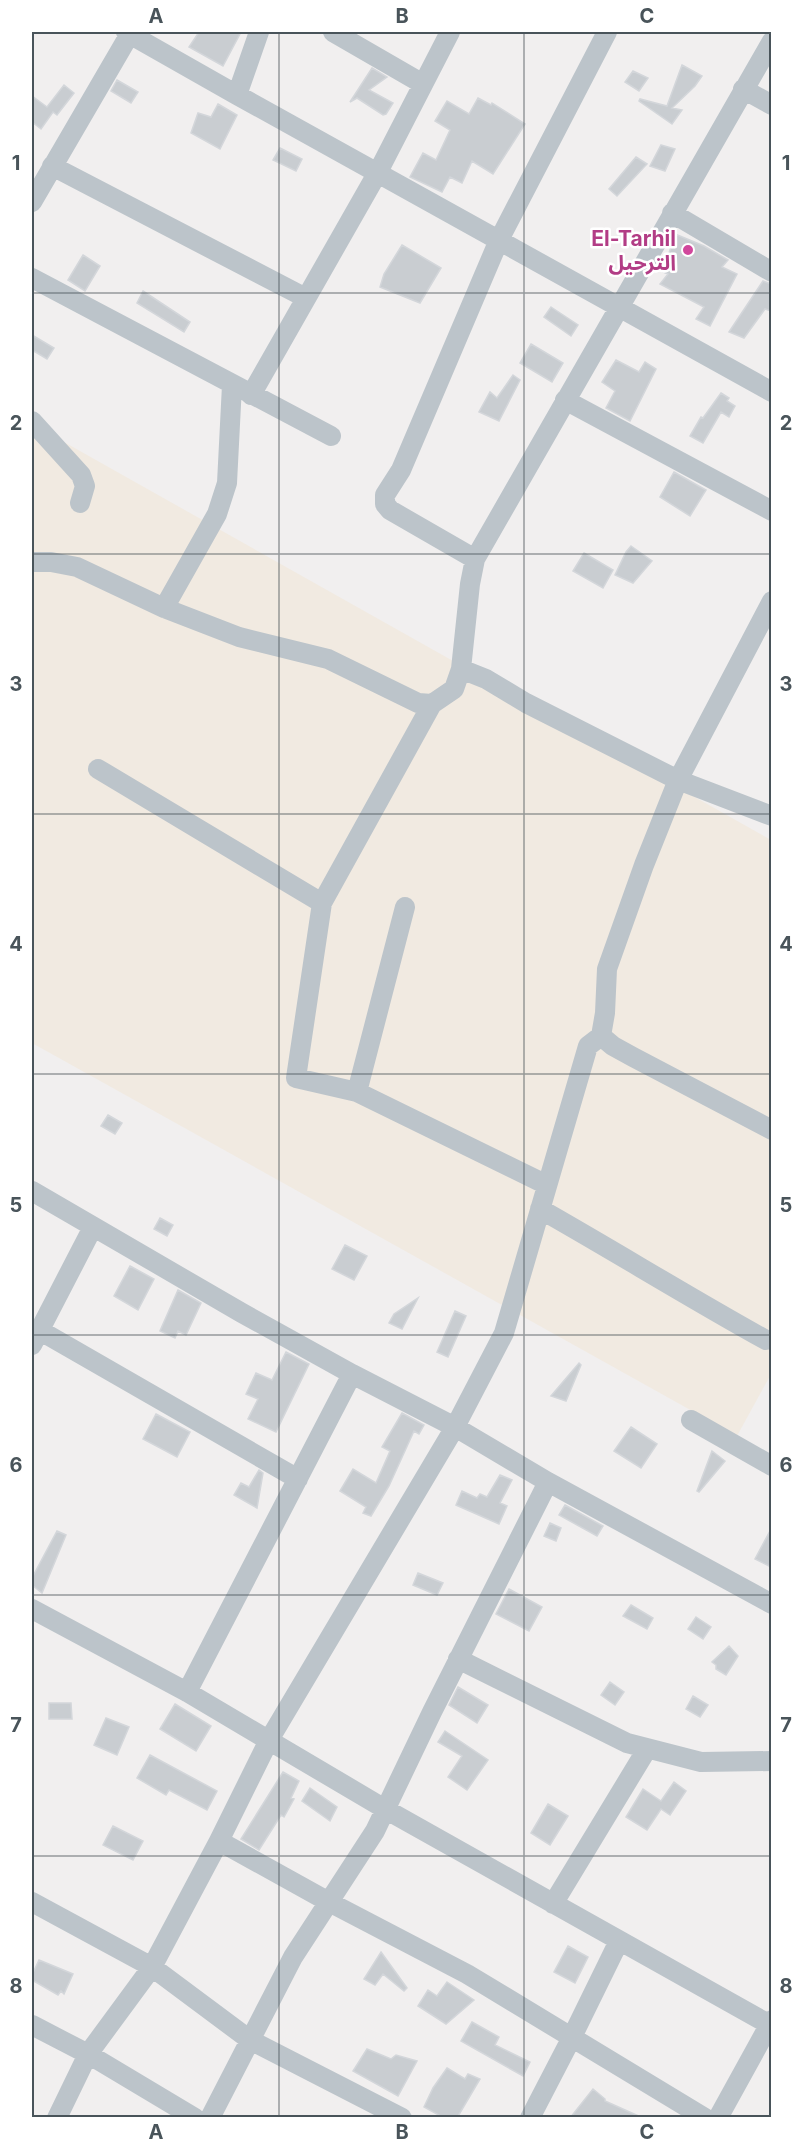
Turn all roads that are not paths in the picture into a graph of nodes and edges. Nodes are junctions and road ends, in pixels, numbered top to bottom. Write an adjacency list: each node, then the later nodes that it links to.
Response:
1 (129, 32): 9 (street); 11 (street)
2 (259, 32): 9 (street)
3 (333, 32): 7 (street)
4 (450, 32): 7 (street)
5 (608, 32): 15 (street)
6 (771, 41): 8 (street)
7 (423, 84): 12 (street)
8 (744, 90): 10 (street); 14 (street)
9 (237, 95): 12 (street)
10 (771, 105)
11 (52, 166): 13 (street); 18 (street)
12 (378, 172): 15 (street); 18 (street)
13 (32, 202)
14 (672, 213): 16 (street); 19 (street)
15 (499, 240): 19 (street); 28 (street)
16 (771, 272)
17 (32, 278): 20 (street)
18 (306, 298): 22 (street)
19 (618, 306): 21 (street); 23 (street)
20 (232, 385): 22 (street); 31 (street)
21 (771, 392)
22 (251, 395): 25 (street)
23 (565, 400): 27 (street); 28 (street)
24 (32, 421): 26 (street)
25 (331, 436)
26 (80, 503)
27 (771, 511)
28 (475, 559): 32 (street)
29 (32, 562): 31 (street)
30 (771, 601): 35 (street)
31 (164, 608): 33 (street)
32 (460, 669): 33 (street); 35 (street)
33 (432, 704): 37 (street)
34 (98, 769): 37 (street)
35 (678, 780): 36 (street); 39 (street)
36 (771, 816)
37 (322, 903): 40 (street)
38 (405, 907): 40 (street)
39 (601, 1036): 41 (street); 42 (street)
40 (357, 1092): 42 (street)
41 (771, 1130)
42 (547, 1185): 44 (street)
43 (32, 1191): 45 (street)
44 (540, 1209): 47 (street); 50 (street)
45 (93, 1227): 46 (street); 48 (street)
46 (35, 1338): 52 (street)
47 (766, 1340)
48 (352, 1374): 50 (street); 52 (street)
49 (691, 1420): 51 (street)
50 (456, 1427): 53 (street); 58 (street)
51 (771, 1466)
52 (298, 1479): 57 (street)
53 (548, 1482): 54 (street); 56 (street)
54 (771, 1604)
55 (32, 1609): 57 (street)
56 (458, 1659): 59 (street); 61 (street)
57 (187, 1692): 58 (street)
58 (269, 1740): 61 (street); 62 (street)
59 (647, 1749): 60 (street); 65 (street)
60 (771, 1761)
61 (385, 1809): 64 (street); 65 (street)
62 (219, 1840): 64 (street); 67 (street)
63 (32, 1902): 67 (street)
64 (329, 1902): 70 (street); 71 (street)
65 (553, 1904): 66 (street)
66 (619, 1941): 68 (street); 70 (street)
67 (152, 1967): 71 (street); 72 (street)
68 (771, 2024): 79 (street)
69 (32, 2025): 72 (street)
70 (572, 2037): 77 (street); 78 (street)
71 (250, 2040): 75 (street); 76 (street)
72 (88, 2054): 73 (street); 74 (street)
73 (57, 2118)
74 (195, 2118)
75 (210, 2118)
76 (402, 2118)
77 (530, 2118)
78 (705, 2118)
79 (718, 2118)

